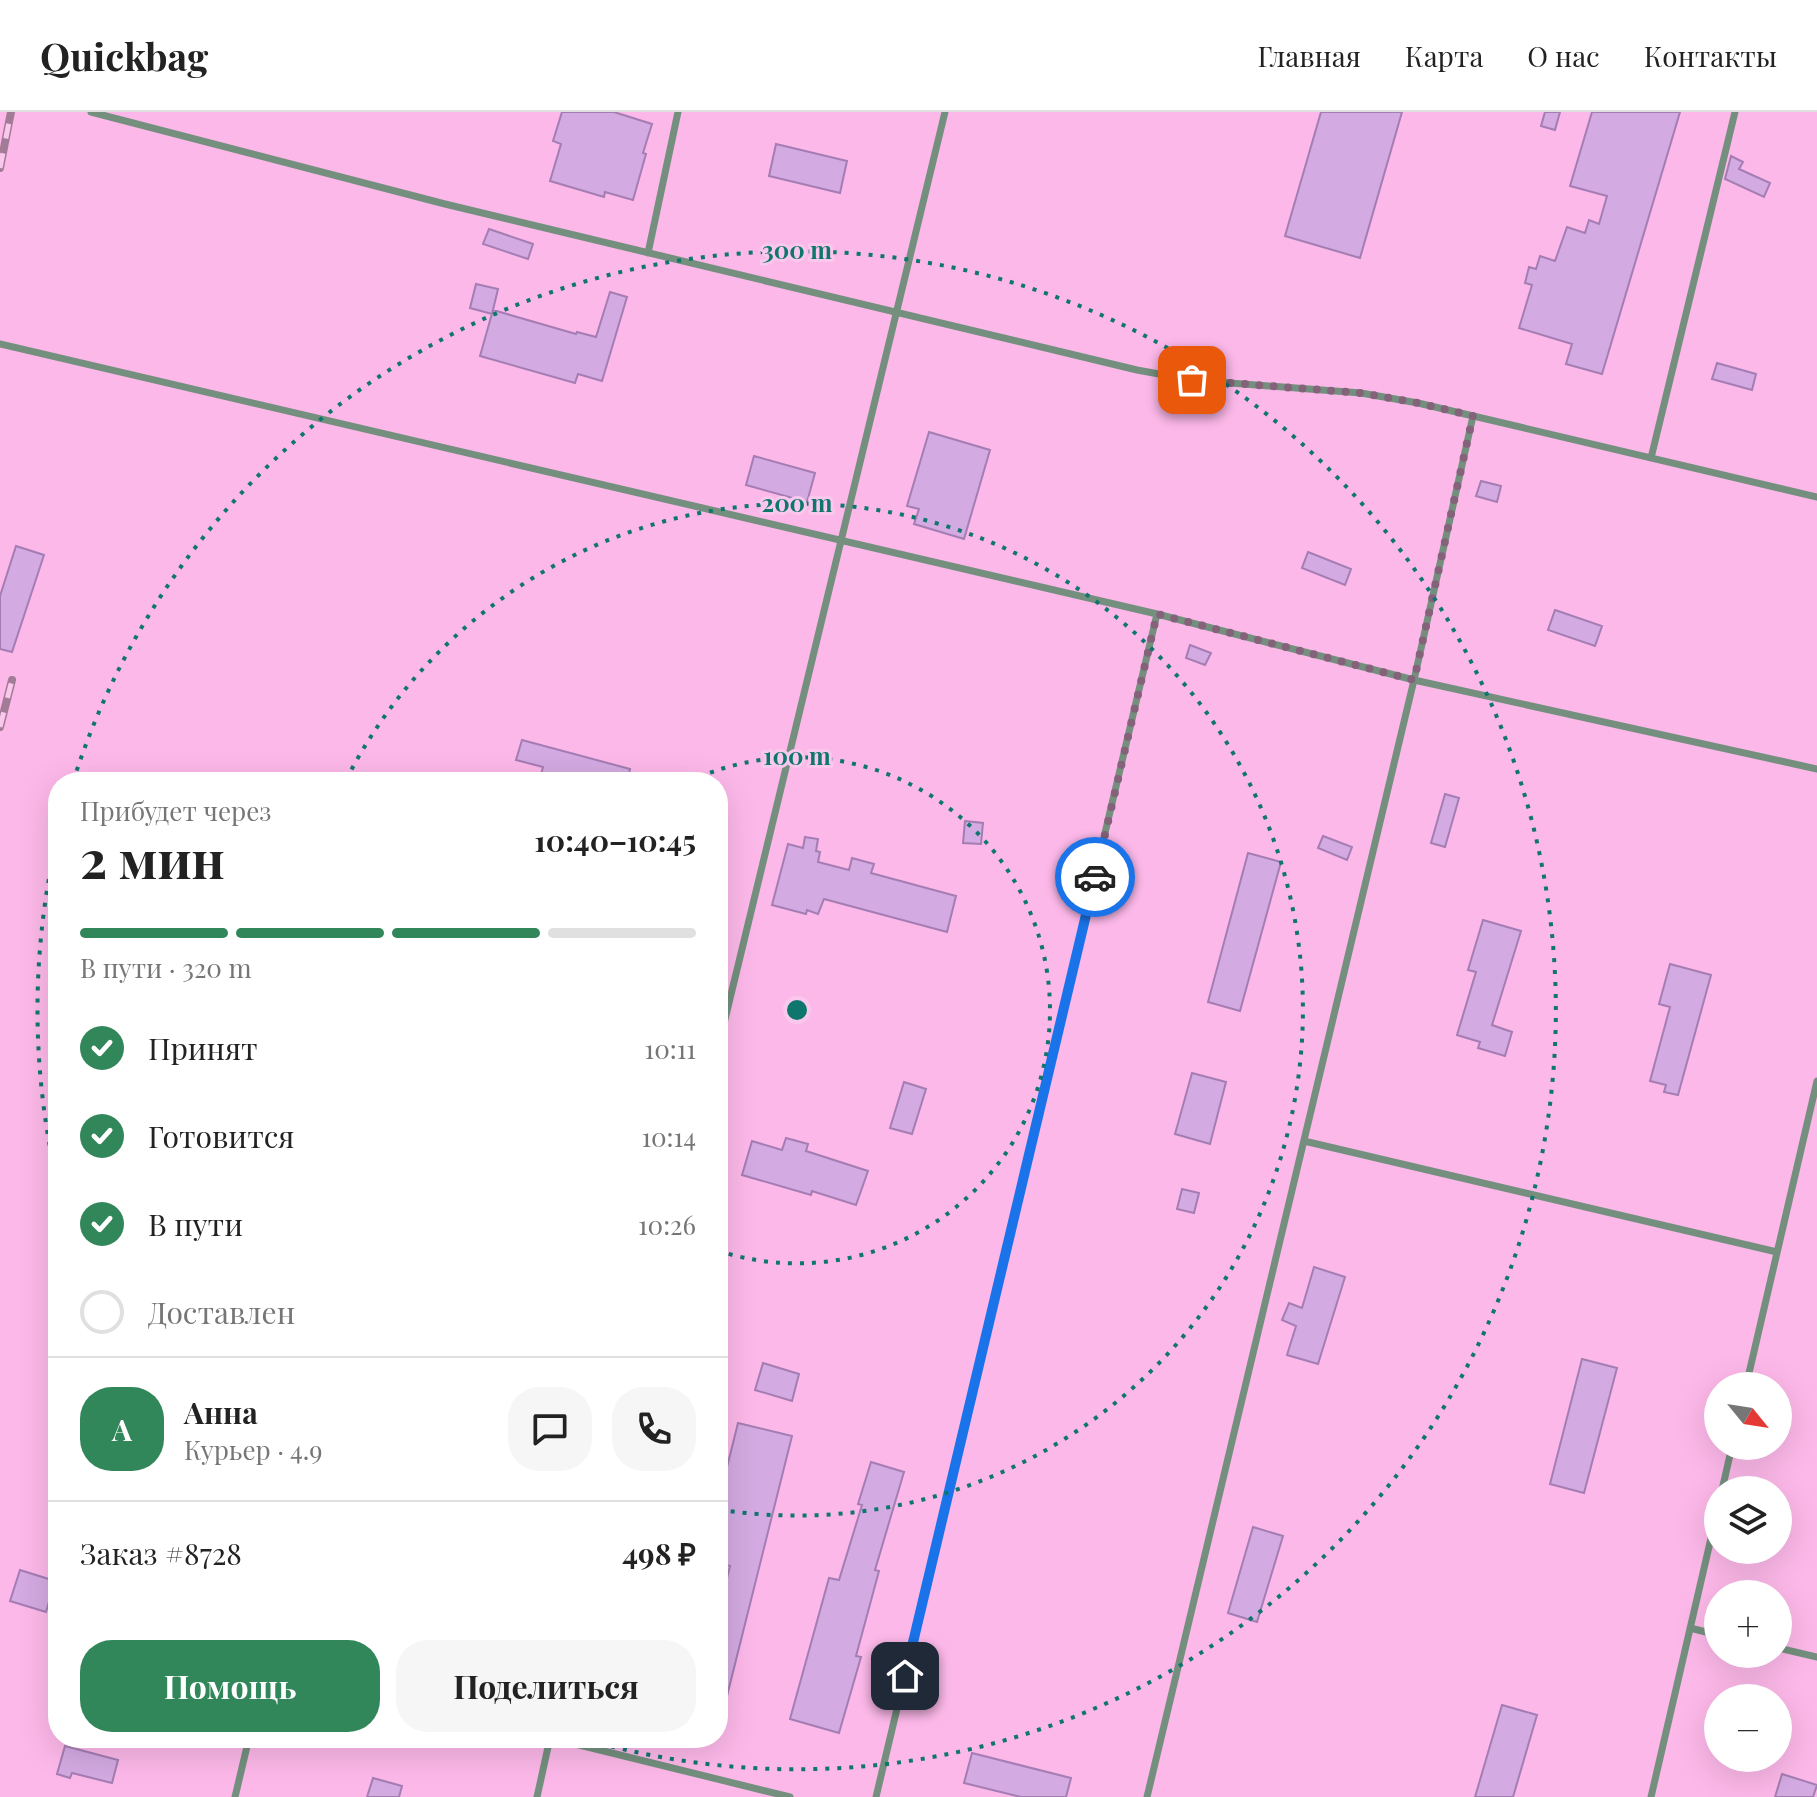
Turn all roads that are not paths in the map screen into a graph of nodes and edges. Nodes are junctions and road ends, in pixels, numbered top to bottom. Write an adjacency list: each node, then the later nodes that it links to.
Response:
1 (91, 112): 5 (lane)
2 (678, 112): 5 (lane)
3 (945, 112): 6 (lane)
4 (1735, 112): 9 (lane)
5 (648, 253): 6 (lane)
6 (897, 314): 8 (lane); 11 (lane)
7 (0, 344): 11 (lane)
8 (1473, 416): 9 (lane); 13 (lane)
9 (1651, 458): 10 (lane)
10 (1817, 497)
11 (841, 540): 12 (lane); 15 (lane)
12 (1157, 614): 13 (lane); 31 (lane)
13 (1414, 680): 14 (lane); 17 (lane)
14 (1817, 769)
15 (728, 1007)
16 (1817, 1081): 18 (lane)
17 (1304, 1141): 18 (lane); 32 (lane)
18 (1777, 1252): 19 (lane)
19 (1749, 1372)
20 (1705, 1564): 21 (lane)
21 (1690, 1628): 22 (lane); 33 (lane)
22 (1704, 1632)
23 (1792, 1651): 24 (lane)
24 (1817, 1657)
25 (247, 1748): 28 (lane)
26 (549, 1748): 29 (lane)
27 (592, 1748): 30 (lane)
28 (235, 1797)
29 (537, 1797)
30 (790, 1797)
31 (876, 1797)
32 (1147, 1797)
33 (1651, 1797)

